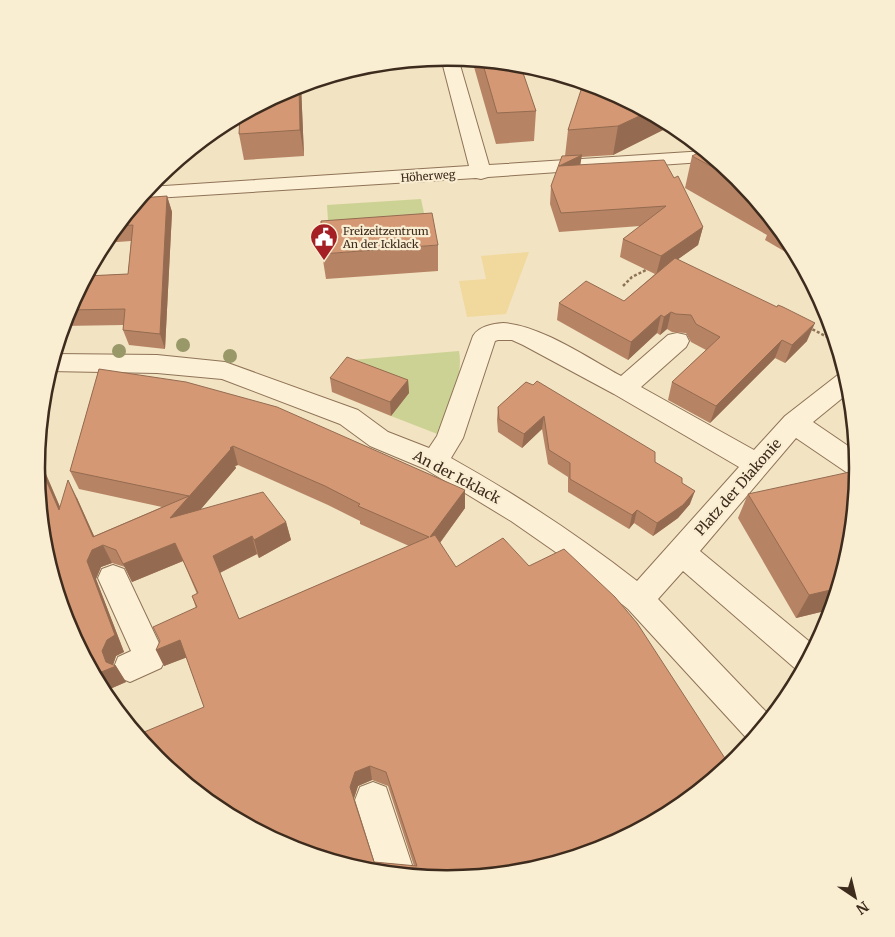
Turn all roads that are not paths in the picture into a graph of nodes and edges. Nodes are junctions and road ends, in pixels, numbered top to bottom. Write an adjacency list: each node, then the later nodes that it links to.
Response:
1 (451, 66): 3 (street)
2 (702, 157): 3 (street, Höherweg)
3 (480, 173): 4 (street, Höherweg)
4 (154, 193)
5 (677, 341): 8 (street)
6 (59, 363): 11 (street, An der Icklack)
7 (841, 386): 9 (street, Platz der Diakonie)
8 (623, 388): 11 (street); 12 (street)
9 (794, 423): 10 (street); 12 (street, Platz der Diakonie)
10 (850, 461)
11 (435, 462): 15 (street, An der Icklack)
12 (757, 465): 13 (street, Platz der Diakonie)
13 (681, 552): 15 (street, Platz der Diakonie); 16 (street)
14 (114, 578): 17 (street)
15 (639, 600): 18 (street, An der Icklack)
16 (803, 656)
17 (130, 667)
18 (757, 726)
19 (373, 800): 20 (street)
20 (396, 868)

